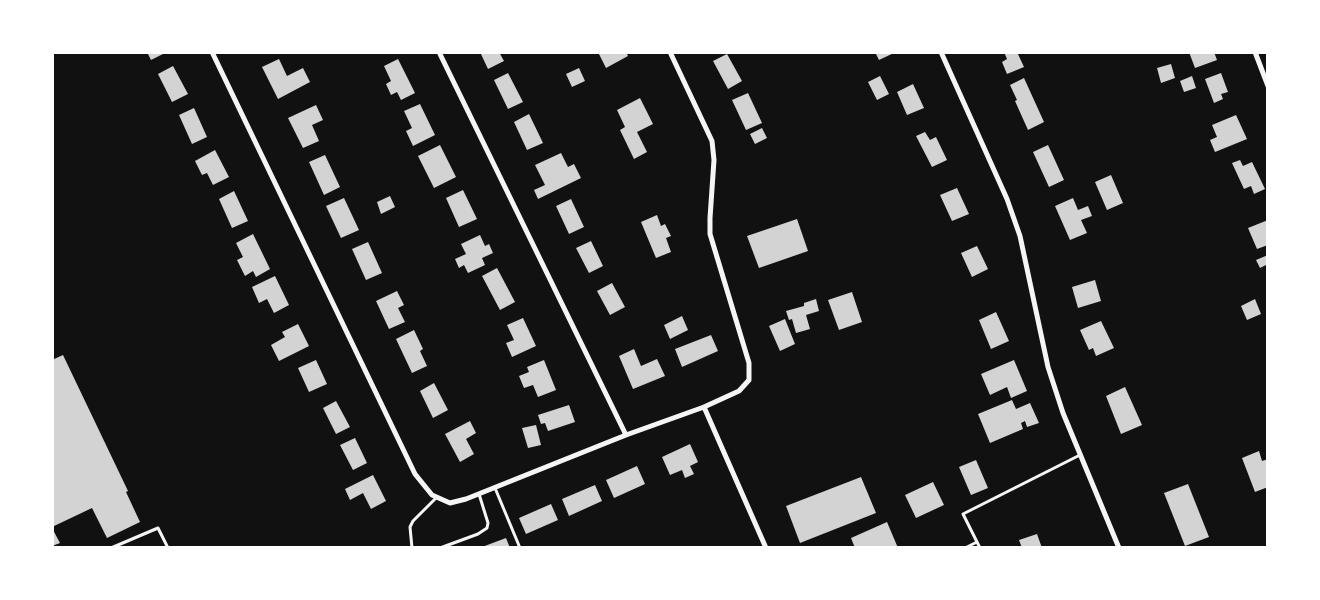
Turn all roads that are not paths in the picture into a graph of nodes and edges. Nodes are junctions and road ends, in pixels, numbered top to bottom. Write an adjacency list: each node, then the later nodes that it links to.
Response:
1 (212, 52): 12 (street)
2 (439, 52): 8 (street)
3 (670, 52): 7 (street)
4 (941, 52): 9 (street)
5 (1255, 52): 6 (street)
6 (1268, 86)
7 (704, 407): 8 (street); 19 (street)
8 (626, 435): 10 (street)
9 (1080, 454): 13 (lane); 22 (street)
10 (495, 487): 11 (street); 18 (lane)
11 (479, 494): 12 (street); 17 (lane)
12 (435, 496): 16 (lane)
13 (977, 542): 20 (lane); 21 (lane)
14 (111, 548): 15 (lane)
15 (168, 548)
16 (412, 548)
17 (440, 548)
18 (520, 548)
19 (766, 548)
20 (965, 548)
21 (980, 548)
22 (1119, 548)

